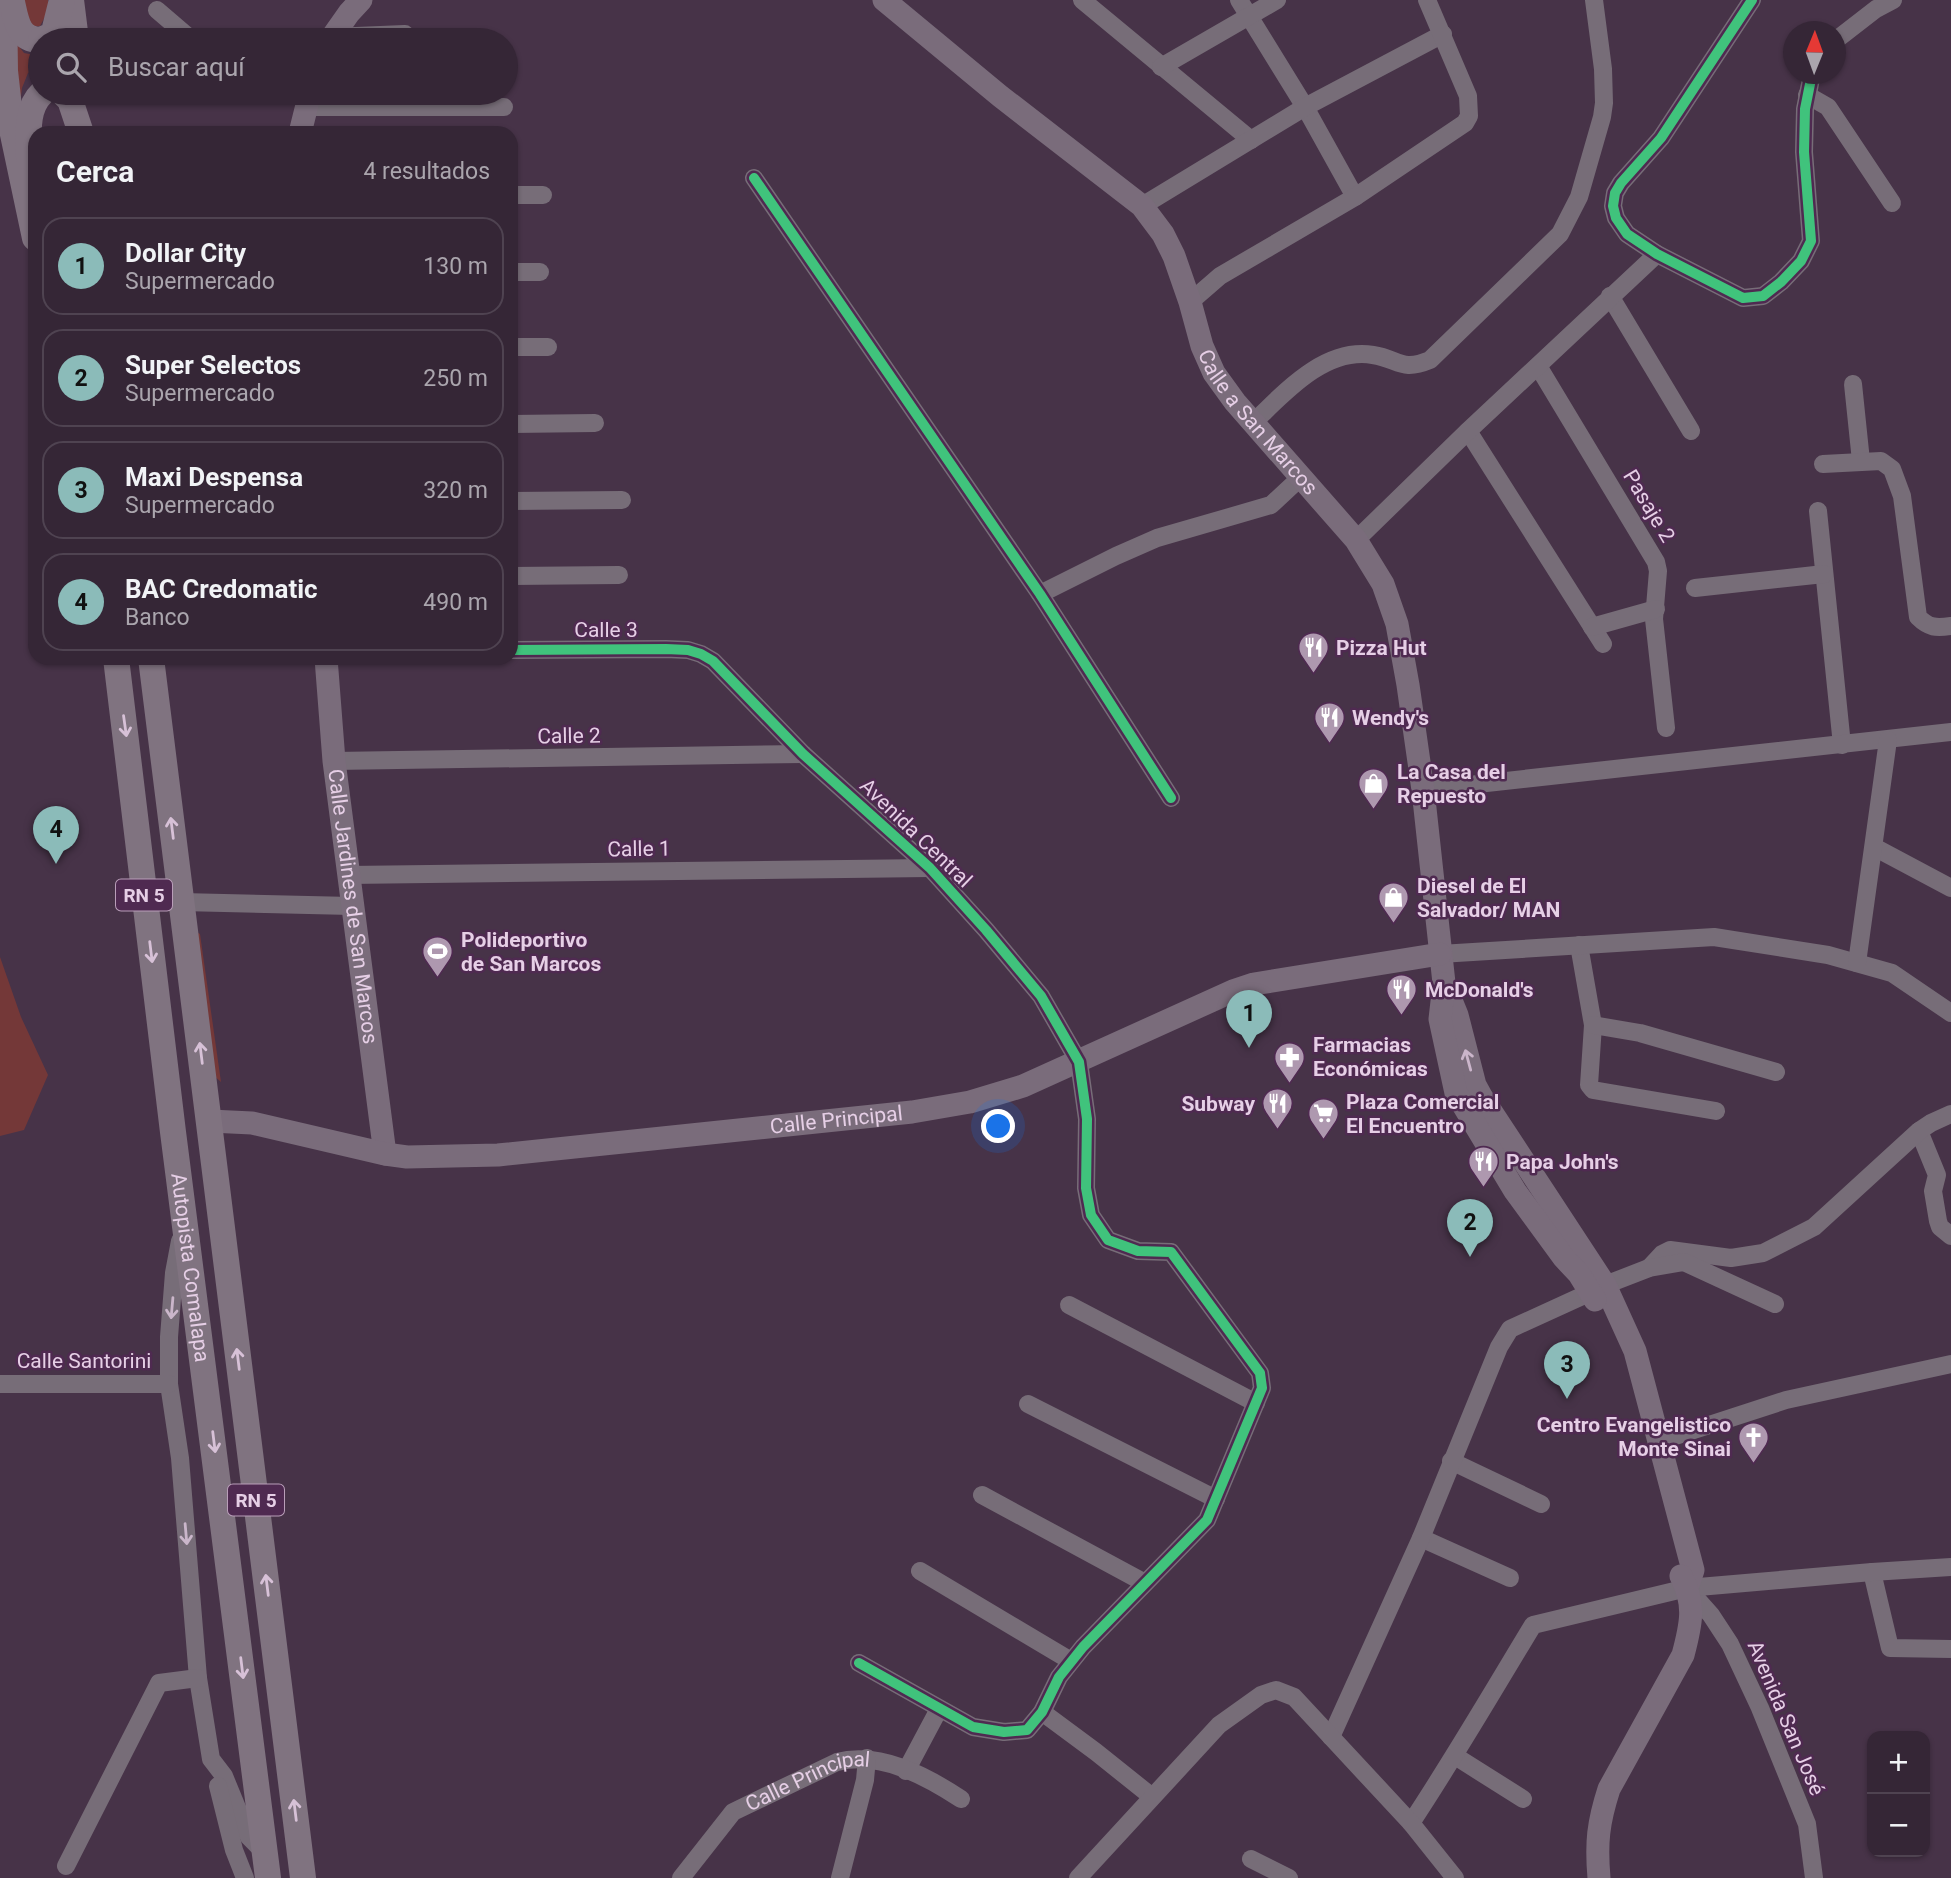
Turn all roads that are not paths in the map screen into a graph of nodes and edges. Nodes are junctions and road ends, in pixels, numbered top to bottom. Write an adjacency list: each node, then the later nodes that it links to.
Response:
1 (4, 0): 43 (highway)
2 (12, 0): 22 (highway)
3 (62, 0): 16 (highway)
4 (71, 0): 17 (highway)
5 (361, 0): 19 (main road)
6 (884, 0): 44 (main road, Calle a San Marcos)
7 (1239, 0): 15 (street)
8 (1277, 0): 15 (street)
9 (1427, 0): 21 (street)
10 (1594, 0): 54 (street)
11 (1752, 0): 45 (street)
12 (1893, 0): 20 (street)
13 (1091, 2): 23 (street)
14 (157, 10): 18 (street)
15 (1249, 17): 23 (street); 32 (street)
16 (55, 28)
17 (74, 28)
18 (178, 28)
19 (339, 28)
20 (1846, 32)
21 (1443, 34): 32 (street); 41 (street)
22 (28, 38)
23 (1161, 67): 37 (street)
24 (1810, 84): 25 (street)
25 (1807, 94): 42 (street); 45 (street)
26 (33, 105): 33 (highway)
27 (72, 105): 34 (highway)
28 (82, 105): 35 (highway)
29 (307, 105): 36 (main road)
30 (448, 105): 31 (street)
31 (504, 107)
32 (1305, 107): 37 (street); 41 (street)
33 (28, 126)
34 (80, 126)
35 (83, 126)
36 (302, 126)
37 (1251, 140): 44 (street)
38 (754, 178): 70 (street)
39 (518, 195): 40 (street)
40 (543, 195)
41 (1354, 197): 49 (street)
42 (1892, 203)
43 (28, 205)
44 (1142, 206): 49 (main road, Calle a San Marcos)
45 (1657, 254): 48 (street)
46 (518, 272): 47 (street)
47 (540, 272)
48 (1610, 296): 52 (street); 58 (street)
49 (1190, 302): 54 (main road, Calle a San Marcos)
50 (518, 347): 51 (street)
51 (548, 347)
52 (1538, 366): 57 (street); 71 (street, Pasaje 2)
53 (1853, 384): 59 (street)
54 (1254, 422): 61 (main road, Calle a San Marcos)
55 (595, 423): 56 (street)
56 (518, 424)
57 (1468, 431): 65 (street); 72 (street)
58 (1691, 431)
59 (1861, 461): 60 (street); 73 (street)
60 (1823, 464)
61 (1300, 478): 65 (main road, Calle a San Marcos); 70 (street)
62 (622, 500): 63 (street)
63 (518, 501)
64 (1818, 510): 66 (street)
65 (1356, 540): 86 (main road, Calle a San Marcos)
66 (1824, 574): 69 (street); 83 (street)
67 (619, 575): 68 (street)
68 (518, 576)
69 (1695, 588)
70 (1040, 594): 87 (street)
71 (1657, 609): 72 (street); 80 (street, Pasaje 2)
72 (1592, 626): 74 (street)
73 (1951, 626)
74 (1603, 644)
75 (518, 650): 76 (street, Calle 3)
76 (701, 654): 84 (street, Avenida Central)
77 (117, 665): 108 (highway, Autopista Comalapa / RN 5, one-way to 108)
78 (152, 665): 92 (highway, Autopista Comalapa / RN 5, one-way to 78)
79 (327, 665): 85 (main road, Calle Jardines de San Marcos)
80 (1666, 728)
81 (1951, 733): 82 (street)
82 (1888, 740): 83 (street); 88 (street)
83 (1842, 745): 86 (street)
84 (803, 754): 85 (street, Calle 2); 89 (street, Avenida Central)
85 (334, 761): 90 (main road, Calle Jardines de San Marcos)
86 (1423, 790): 95 (main road, Calle a San Marcos)
87 (1171, 798)
88 (1874, 847): 91 (street); 96 (street)
89 (930, 868): 90 (street, Calle 1); 100 (street, Avenida Central)
90 (348, 875): 93 (main road, Calle Jardines de San Marcos)
91 (1951, 888)
92 (181, 902): 93 (street); 104 (highway, Autopista Comalapa / RN 5, one-way to 92)
93 (352, 906): 106 (main road, Calle Jardines de San Marcos)
94 (1579, 945): 95 (street); 96 (street); 99 (street)
95 (1440, 954): 97 (main road, Calle a San Marcos); 100 (main road, Calle Principal)
96 (1857, 963): 98 (street)
97 (1444, 983): 107 (main road, one-way to 97); 107 (main road)
98 (1951, 1013)
99 (1594, 1025): 101 (street); 102 (street)
100 (1079, 1062): 106 (main road, Calle Principal); 117 (street)
101 (1776, 1072)
102 (1716, 1111)
103 (1951, 1114): 105 (street)
104 (210, 1121): 106 (main road, Calle Principal); 150 (highway, Autopista Comalapa / RN 5, one-way to 104)
105 (1919, 1131): 109 (street); 110 (street)
106 (385, 1154)
107 (1541, 1208): 111 (main road); 111 (main road)
108 (185, 1216): 116 (street, one-way to 116); 148 (highway, Autopista Comalapa / RN 5, one-way to 148)
109 (1951, 1236)
110 (1649, 1268): 111 (street); 113 (street)
111 (1598, 1288): 119 (main road); 120 (street); 130 (main road)
112 (1069, 1304): 117 (street)
113 (1775, 1304)
114 (1951, 1364): 119 (street)
115 (0, 1384): 116 (street, Calle Santorini)
116 (169, 1384): 134 (street, one-way to 134)
117 (1256, 1403): 122 (street)
118 (1028, 1404): 122 (street)
119 (1660, 1441): 130 (main road)
120 (1451, 1461): 123 (street); 124 (street)
121 (982, 1495): 129 (street)
122 (1216, 1499): 129 (street)
123 (1541, 1504)
124 (1421, 1538): 128 (street); 137 (street)
125 (1951, 1567): 127 (street)
126 (920, 1571): 132 (street)
127 (1872, 1572): 130 (street); 131 (street)
128 (1510, 1578)
129 (1144, 1583): 132 (street)
130 (1687, 1588): 138 (street); 156 (main road); 157 (street, Avenida San José)
131 (1951, 1649)
132 (1071, 1661): 136 (street)
133 (859, 1663): 135 (street)
134 (198, 1678): 140 (street); 147 (street)
135 (939, 1709): 136 (street); 141 (street)
136 (1042, 1712): 142 (street)
137 (1331, 1737): 142 (street); 145 (street)
138 (1455, 1756): 143 (street); 145 (street)
139 (867, 1758): 141 (street, Calle Principal); 151 (street, Calle Principal); 152 (street)
140 (211, 1759): 148 (street); 149 (street)
141 (906, 1771): 144 (street, Calle Principal)
142 (1151, 1796): 153 (street)
143 (1523, 1798)
144 (961, 1799)
145 (1411, 1822): 155 (street)
146 (1251, 1859): 154 (street)
147 (66, 1866)
148 (267, 1866)
149 (245, 1878)
150 (303, 1878)
151 (681, 1878)
152 (840, 1878)
153 (1079, 1878)
154 (1289, 1878)
155 (1455, 1878)
156 (1598, 1878)
157 (1814, 1878)

